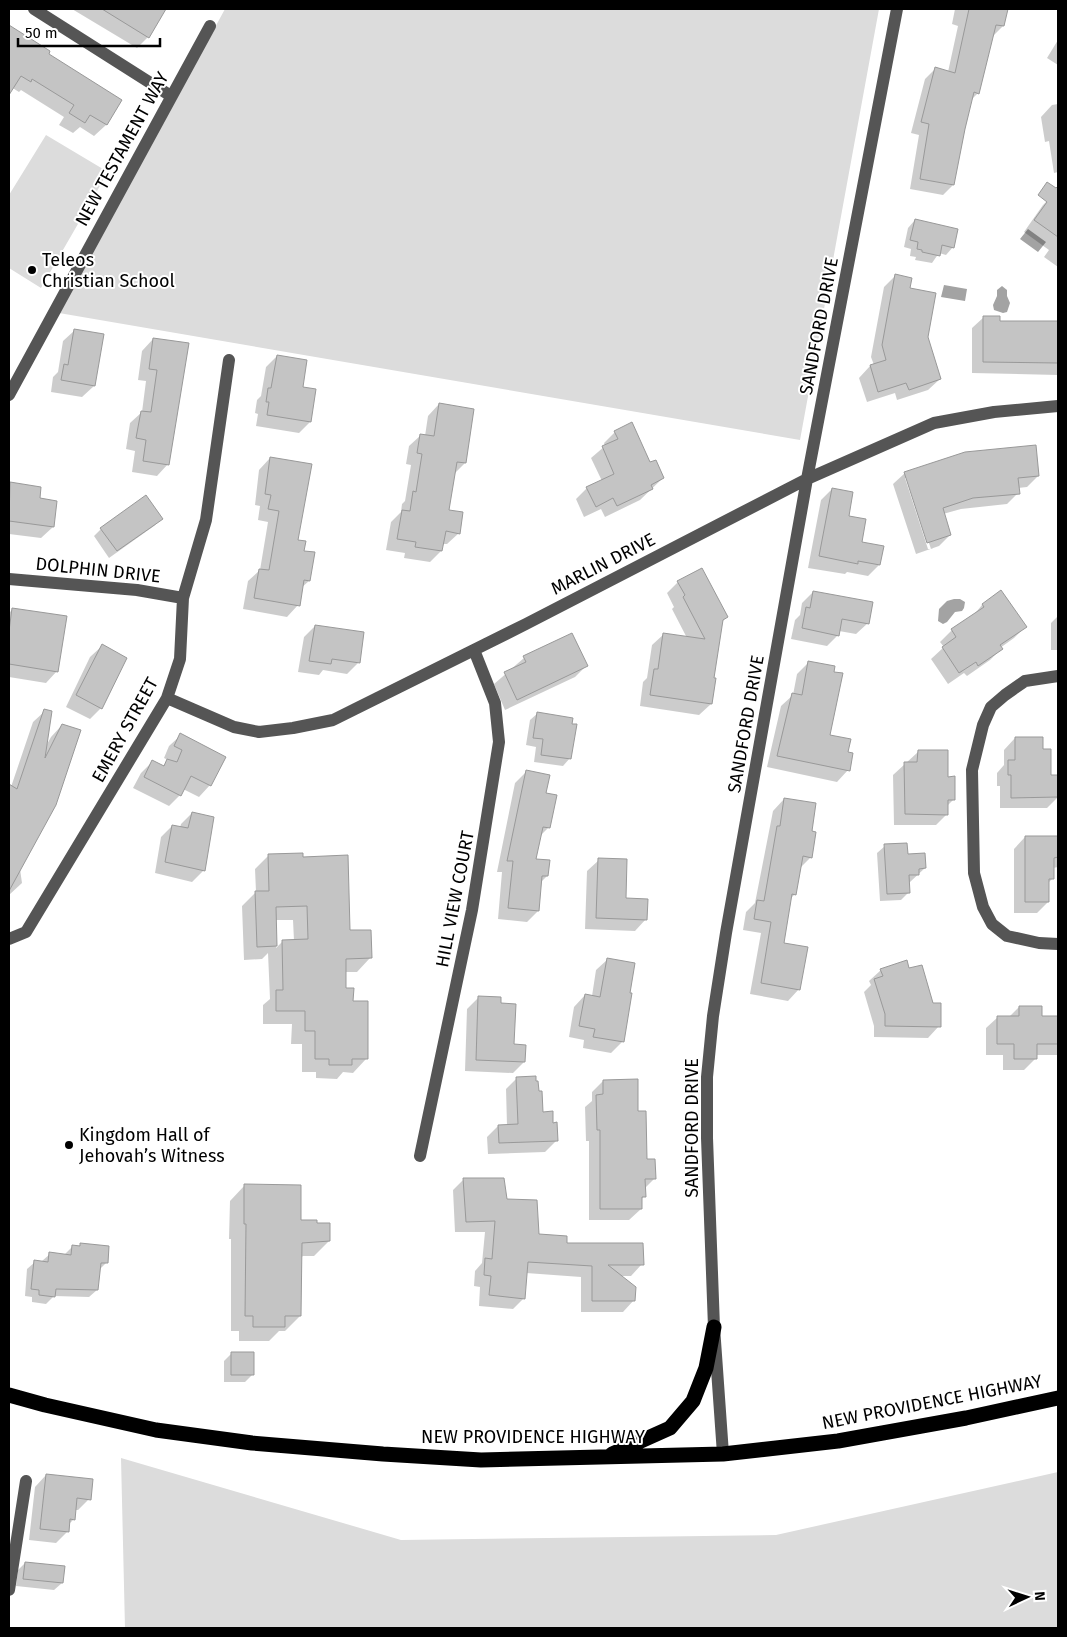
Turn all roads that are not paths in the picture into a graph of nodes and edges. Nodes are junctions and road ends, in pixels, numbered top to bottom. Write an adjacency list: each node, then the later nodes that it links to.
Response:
1 (34, 9): 4 (street)
2 (897, 9): 8 (street, SANDFORD DRIVE)
3 (210, 26): 4 (street, NEW TESTAMENT WAY)
4 (171, 96): 6 (street, NEW TESTAMENT WAY)
5 (230, 360): 10 (street, EMERY STREET)
6 (9, 395)
7 (1058, 406): 8 (street, MARLIN DRIVE)
8 (807, 479): 11 (street, MARLIN DRIVE); 17 (street, SANDFORD DRIVE)
9 (9, 579): 10 (street, DOLPHIN DRIVE)
10 (183, 598): 13 (street, EMERY STREET)
11 (474, 650): 13 (street, MARLIN DRIVE); 16 (street, HILL VIEW COURT)
12 (1058, 676): 15 (street)
13 (167, 698): 14 (street, EMERY STREET)
14 (9, 939)
15 (1058, 944)
16 (420, 1156)
17 (714, 1327): 20 (street, SANDFORD DRIVE); 21 (highway)
18 (9, 1395): 21 (highway, NEW PROVIDENCE HIGHWAY)
19 (1058, 1398): 20 (highway, NEW PROVIDENCE HIGHWAY)
20 (723, 1454): 21 (highway, NEW PROVIDENCE HIGHWAY)
21 (604, 1458)
22 (26, 1481): 23 (street)
23 (9, 1590)

